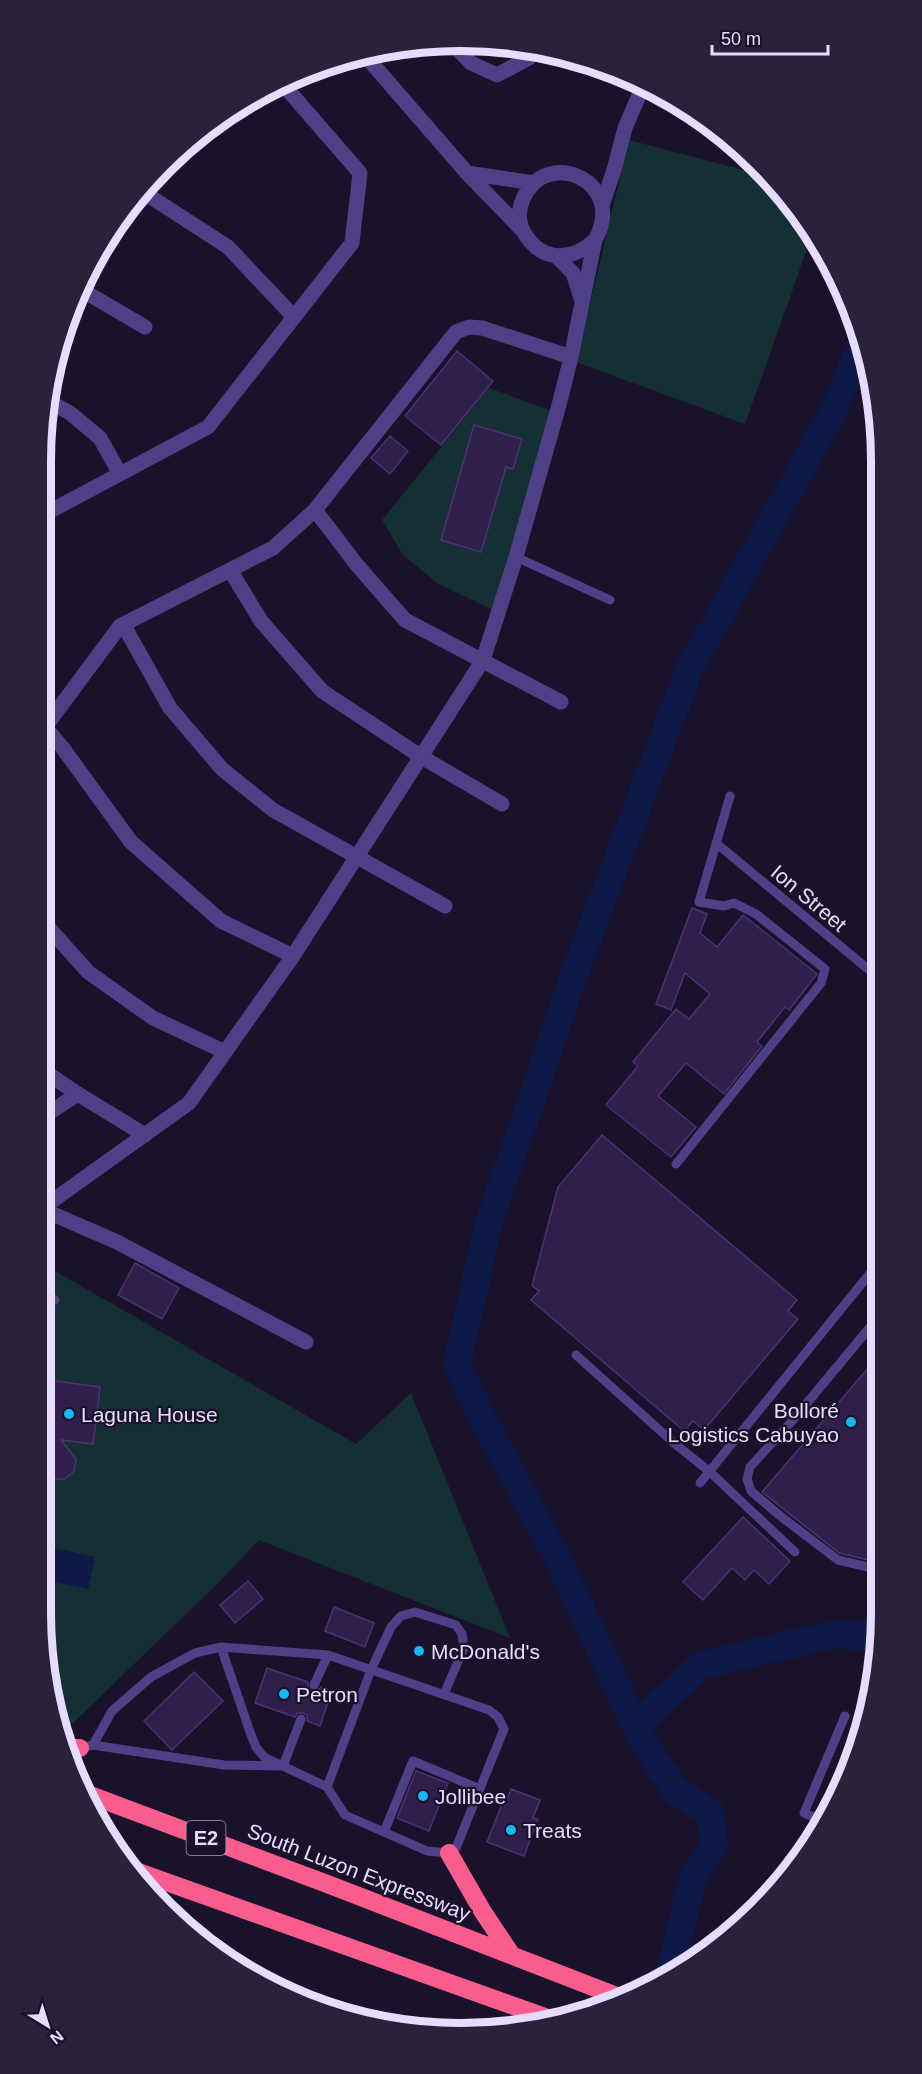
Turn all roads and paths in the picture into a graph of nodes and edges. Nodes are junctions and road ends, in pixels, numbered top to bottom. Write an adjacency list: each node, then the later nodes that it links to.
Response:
1 (460, 51): 2 (street)
2 (530, 57)
3 (370, 61): 7 (street)
4 (288, 89): 17 (street)
5 (640, 92): 6 (street)
6 (615, 170): 9 (street); 11 (street)
7 (467, 173): 8 (street); 12 (street)
8 (534, 183): 9 (street); 12 (street)
9 (593, 186): 11 (street)
10 (149, 196): 17 (street)
11 (602, 205): 13 (street)
12 (522, 230): 14 (street)
13 (595, 240): 14 (street); 16 (street)
14 (556, 256): 16 (street)
15 (87, 293): 18 (street)
16 (582, 304): 19 (street)
17 (294, 317): 21 (street)
18 (144, 327)
19 (571, 357): 23 (street); 24 (street)
20 (55, 405): 21 (street)
21 (120, 474): 22 (street)
22 (51, 510)
23 (315, 510): 25 (street); 28 (street)
24 (516, 557): 26 (lane); 28 (street)
25 (230, 570): 27 (street); 32 (street)
26 (610, 600)
27 (123, 624): 30 (street); 36 (street)
28 (483, 660): 29 (street); 32 (street)
29 (561, 702)
30 (51, 720)
31 (51, 738): 39 (street)
32 (420, 756): 34 (street); 36 (street)
33 (730, 796): 35 (lane)
34 (502, 804)
35 (716, 843): 40 (lane, Ion Street); 46 (lane)
36 (356, 857): 37 (street); 39 (street)
37 (445, 906)
38 (51, 932): 41 (street)
39 (293, 956): 41 (street)
40 (871, 972)
41 (225, 1052): 45 (street)
42 (51, 1077): 43 (street)
43 (78, 1095): 44 (street); 45 (street)
44 (51, 1111)
45 (145, 1135): 47 (street)
46 (676, 1164)
47 (51, 1201)
48 (51, 1214): 53 (street)
49 (871, 1275): 55 (lane)
50 (51, 1298): 51 (lane)
51 (56, 1300)
52 (871, 1326): 58 (lane)
53 (306, 1342)
54 (576, 1355): 55 (lane)
55 (710, 1472): 56 (lane); 57 (lane)
56 (700, 1483)
57 (795, 1552)
58 (871, 1568)
59 (221, 1647): 60 (lane); 66 (lane); 67 (lane)
60 (328, 1655): 61 (lane); 62 (lane)
61 (371, 1670): 63 (lane); 63 (lane); 68 (lane)
62 (314, 1685)
63 (444, 1694): 69 (lane)
64 (845, 1716): 71 (lane)
65 (301, 1719): 67 (lane)
66 (79, 1747): 67 (lane)
67 (284, 1766): 68 (lane)
68 (327, 1787): 72 (lane)
69 (480, 1789): 72 (lane); 73 (lane)
70 (94, 1797): 75 (highway, South Luzon Expressway / E2)
71 (816, 1818)
72 (384, 1832): 73 (lane)
73 (449, 1853): 75 (highway)
74 (147, 1876): 77 (highway)
75 (511, 1954): 76 (highway, South Luzon Expressway / E2)
76 (612, 1994)
77 (541, 2015)

